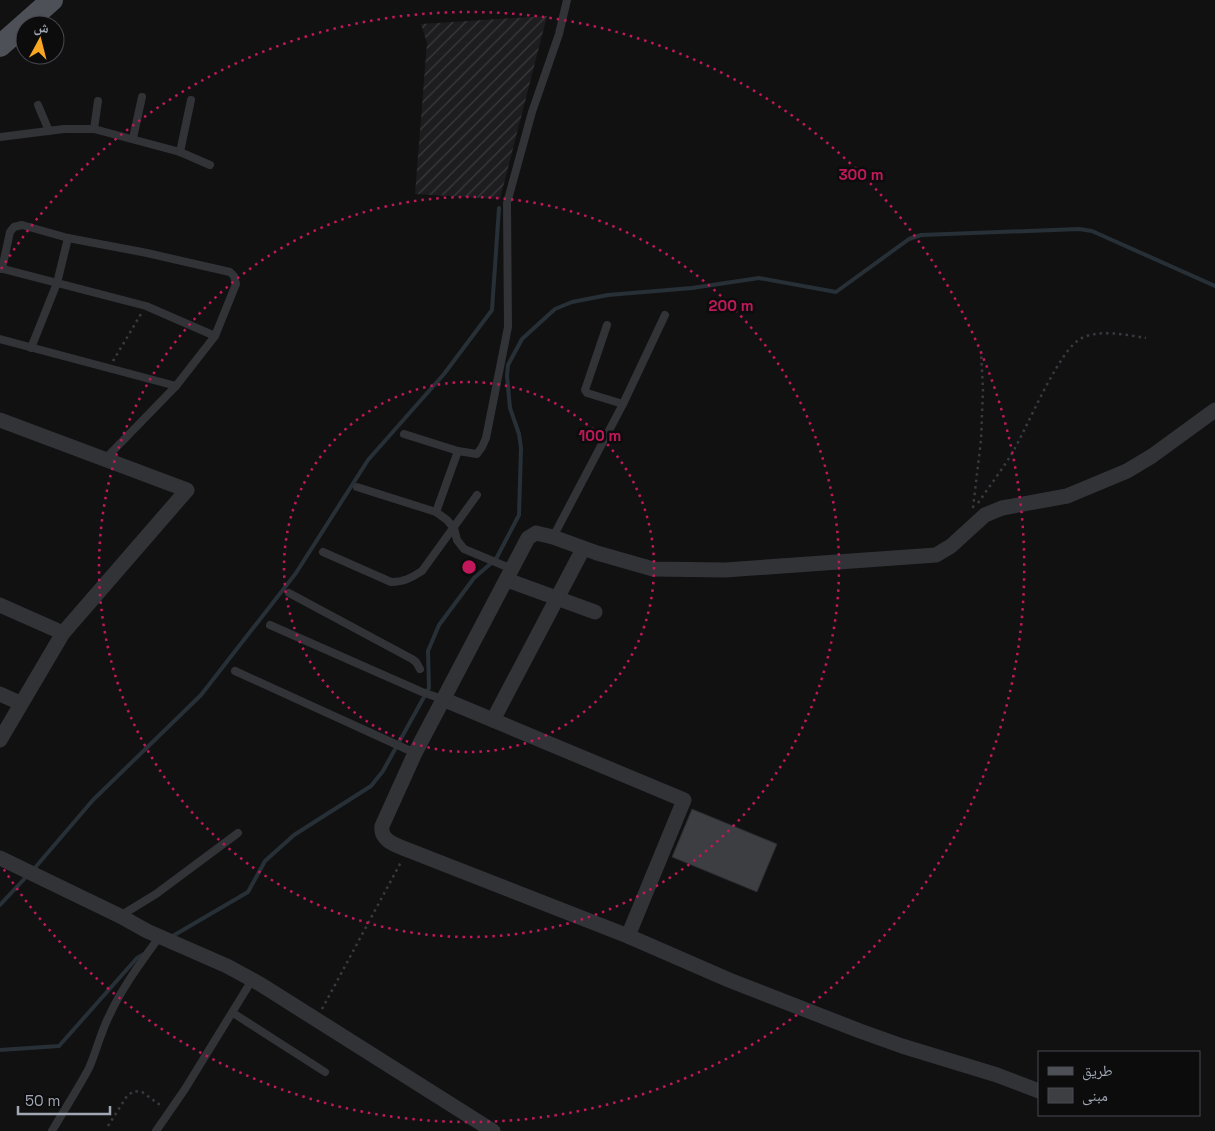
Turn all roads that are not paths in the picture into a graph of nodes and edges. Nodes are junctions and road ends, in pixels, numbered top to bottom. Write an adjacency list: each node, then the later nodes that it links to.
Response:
1 (52, 0): 3 (main road)
2 (567, 0): 27 (lane)
3 (0, 46)
4 (142, 98): 11 (lane)
5 (191, 100): 12 (lane)
6 (98, 101): 8 (lane)
7 (38, 105): 9 (lane)
8 (94, 129): 9 (lane); 11 (lane)
9 (49, 132): 10 (lane)
10 (0, 137)
11 (133, 138): 12 (lane)
12 (180, 152): 13 (lane)
13 (210, 165)
14 (68, 238): 15 (lane); 16 (lane); 19 (lane)
15 (1, 268): 16 (lane)
16 (56, 283): 19 (lane); 21 (lane)
17 (665, 315): 23 (lane)
18 (607, 325): 23 (lane)
19 (214, 336): 22 (lane)
20 (0, 339): 21 (lane)
21 (31, 348): 22 (lane)
22 (176, 386): 28 (lane)
23 (623, 404): 33 (lane)
24 (1215, 410): 34 (street)
25 (0, 420): 28 (street)
26 (404, 434): 27 (lane)
27 (458, 451): 31 (lane)
28 (105, 459): 42 (street)
29 (358, 487): 31 (lane)
30 (477, 495): 32 (lane)
31 (436, 512): 32 (lane)
32 (454, 528): 35 (lane); 36 (lane)
33 (553, 537): 34 (street); 36 (street)
34 (583, 548): 38 (street)
35 (323, 552)
36 (510, 574): 38 (street); 46 (street)
37 (289, 593): 43 (lane)
38 (557, 598): 40 (street); 48 (street)
39 (0, 605): 42 (street)
40 (595, 612)
41 (270, 625): 46 (lane)
42 (63, 633): 47 (street)
43 (420, 669)
44 (235, 671): 50 (lane)
45 (0, 694): 47 (street)
46 (445, 700): 48 (street); 50 (street)
47 (20, 703): 49 (street)
48 (493, 720): 55 (street)
49 (0, 740)
50 (416, 753): 55 (street)
51 (238, 834): 53 (lane)
52 (0, 858): 53 (street)
53 (120, 916): 54 (street)
54 (160, 936): 56 (street); 60 (lane)
55 (628, 936): 59 (street)
56 (252, 980): 57 (lane); 62 (street)
57 (233, 1013): 58 (lane); 61 (lane)
58 (324, 1072)
59 (1038, 1091)
60 (52, 1131)
61 (156, 1131)
62 (493, 1131)

